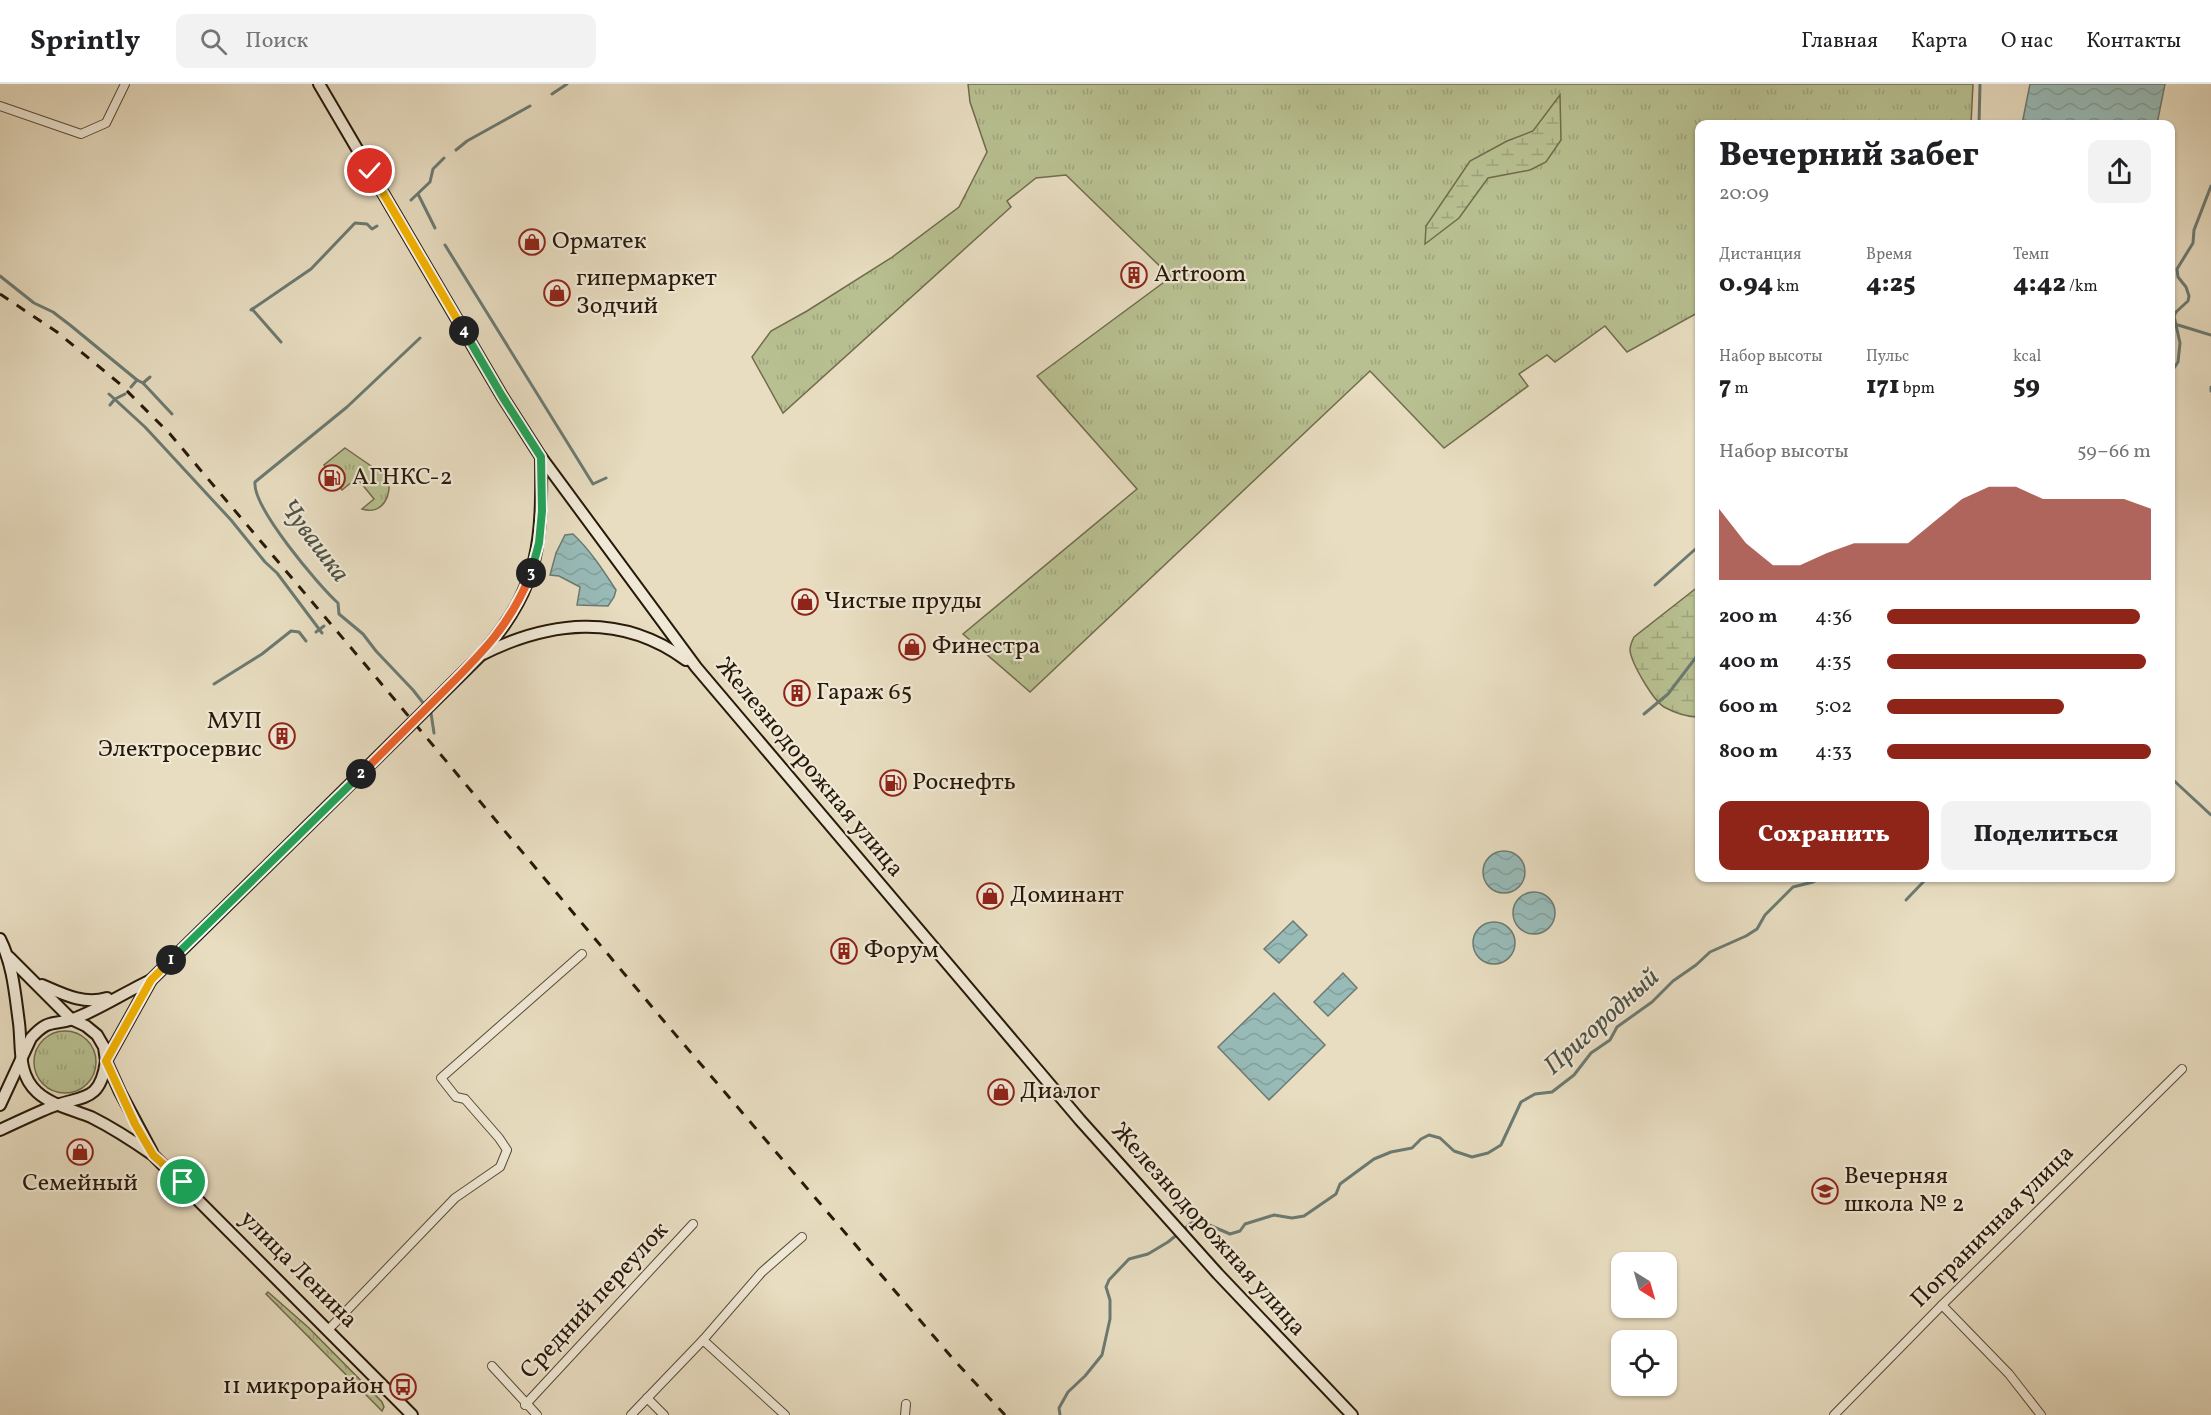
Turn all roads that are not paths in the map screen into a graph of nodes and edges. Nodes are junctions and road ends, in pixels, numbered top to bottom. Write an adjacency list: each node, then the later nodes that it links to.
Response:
1 (125, 84): 3 (street)
2 (320, 84): 4 (main road, Железнодорожная улица)
3 (0, 106)
4 (541, 457): 5 (main road); 6 (main road, Железнодорожная улица)
5 (481, 655): 6 (main road); 10 (main road, bridge)
6 (696, 667): 36 (main road, Железнодорожная улица)
7 (0, 939): 9 (main road)
8 (582, 954): 24 (street)
9 (9, 957): 11 (main road); 14 (main road)
10 (151, 980): 12 (main road); 15 (main road)
11 (34, 981): 12 (main road); 13 (main road)
12 (132, 989): 13 (main road)
13 (71, 1019): 14 (main road); 15 (main road)
14 (21, 1059): 17 (main road); 18 (main road)
15 (106, 1061): 17 (main road); 20 (main road)
16 (2182, 1069): 23 (street, Пограничная улица)
17 (60, 1104): 19 (main road); 20 (main road)
18 (0, 1105)
19 (0, 1130)
20 (153, 1155): 24 (main road, улица Ленина)
21 (693, 1224): 29 (street, Средний переулок)
22 (802, 1237): 25 (street)
23 (1942, 1305): 37 (street, Пограничная улица); 38 (street)
24 (328, 1330): 30 (main road, улица Ленина)
25 (704, 1340): 27 (street); 34 (street)
26 (492, 1366): 29 (street)
27 (647, 1398): 32 (street); 33 (street)
28 (906, 1404): 35 (street)
29 (525, 1405): 31 (street)
30 (412, 1415)
31 (537, 1415)
32 (631, 1415)
33 (664, 1415)
34 (785, 1415)
35 (905, 1415)
36 (1352, 1415)
37 (1834, 1415)
38 (2041, 1415)

